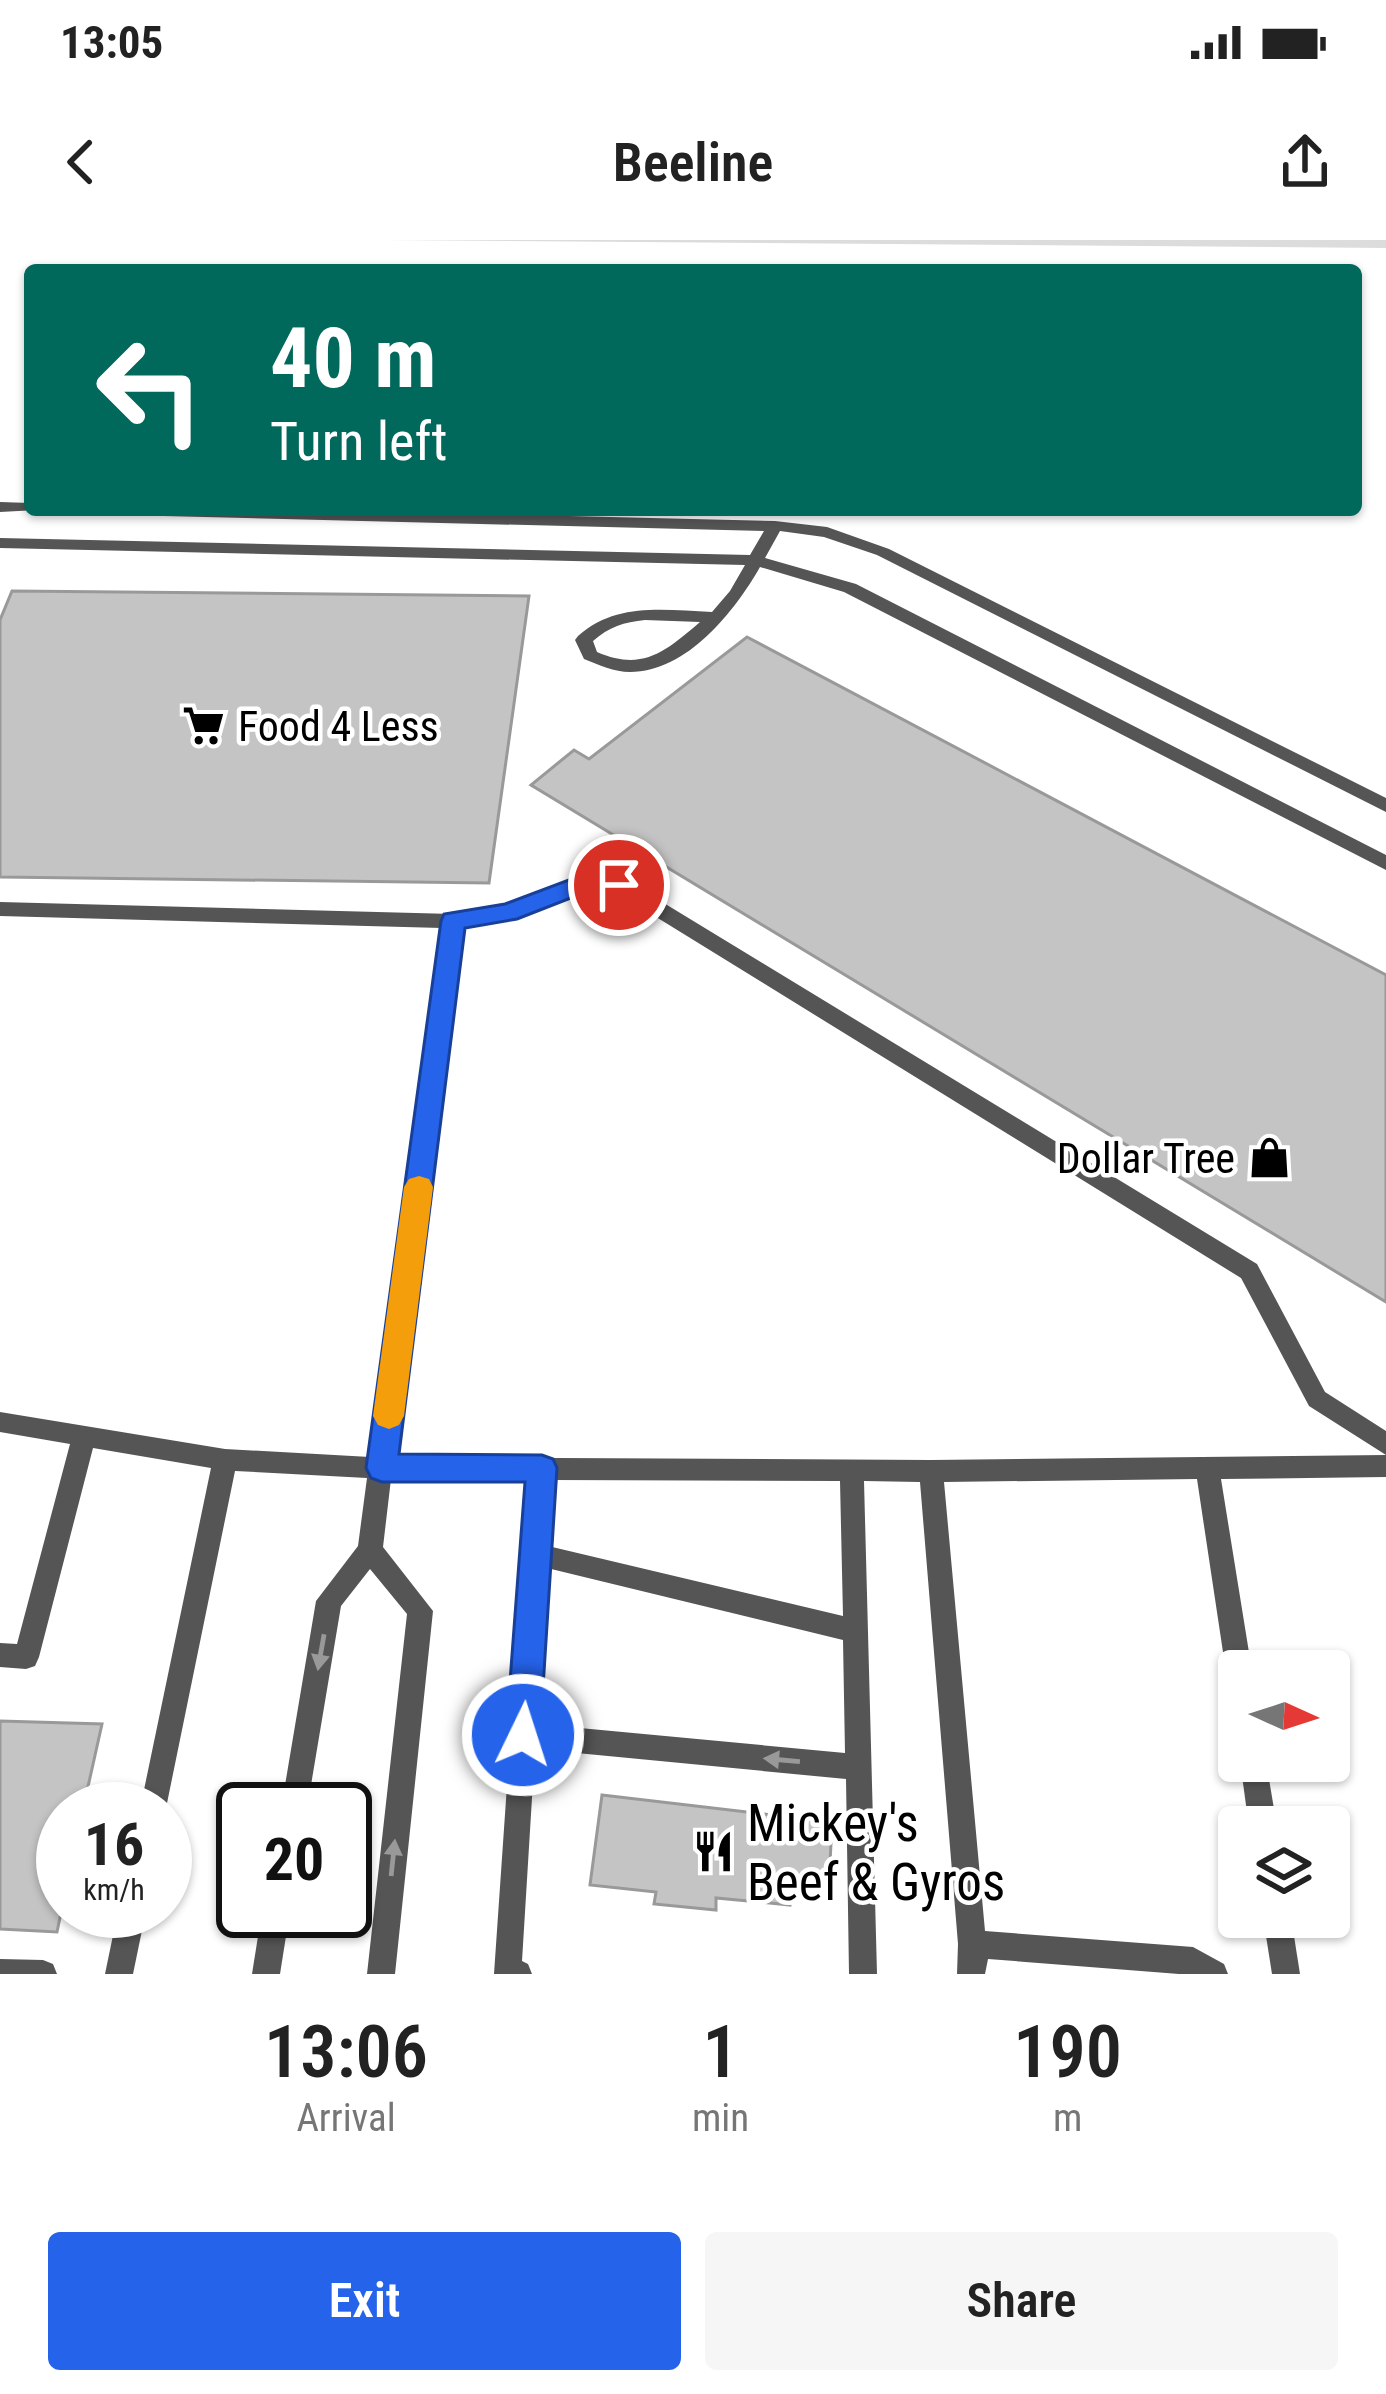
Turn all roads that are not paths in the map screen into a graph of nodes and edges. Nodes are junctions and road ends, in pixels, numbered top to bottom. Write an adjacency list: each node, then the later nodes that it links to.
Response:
1 (368, 516): 2 (lane)
2 (775, 526): 4 (lane); 6 (lane)
3 (0, 543): 4 (lane)
4 (756, 560): 5 (lane); 7 (lane)
5 (716, 617): 5 (lane)
6 (1386, 806)
7 (1386, 863)
8 (0, 908): 9 (lane)
9 (453, 921): 12 (lane); 15 (lane)
10 (0, 1422): 11 (lane)
11 (84, 1436): 13 (lane); 24 (lane)
12 (1386, 1444)
13 (225, 1460): 15 (lane); 27 (lane)
14 (1386, 1466): 17 (lane)
15 (382, 1468): 16 (lane); 20 (lane)
16 (542, 1468): 18 (lane); 21 (lane)
17 (1207, 1468): 19 (lane); 23 (lane)
18 (852, 1470): 19 (lane); 22 (lane)
19 (931, 1471): 32 (lane)
20 (370, 1550): 28 (lane, one-way to 28); 37 (lane, one-way to 20)
21 (536, 1554): 22 (lane); 25 (lane)
22 (856, 1631): 26 (lane)
23 (1236, 1650)
24 (0, 1655)
25 (523, 1735): 26 (lane, one-way to 25); 38 (lane)
26 (860, 1767): 39 (lane)
27 (159, 1782)
28 (299, 1782)
29 (126, 1938): 35 (lane)
30 (272, 1938): 36 (lane)
31 (1280, 1938): 43 (lane)
32 (972, 1944): 40 (lane); 41 (lane); 42 (lane)
33 (0, 1972): 34 (lane)
34 (43, 1974)
35 (119, 1974)
36 (266, 1974)
37 (381, 1974)
38 (518, 1974)
39 (863, 1974)
40 (970, 1974)
41 (983, 1974)
42 (1214, 1974)
43 (1286, 1974)

